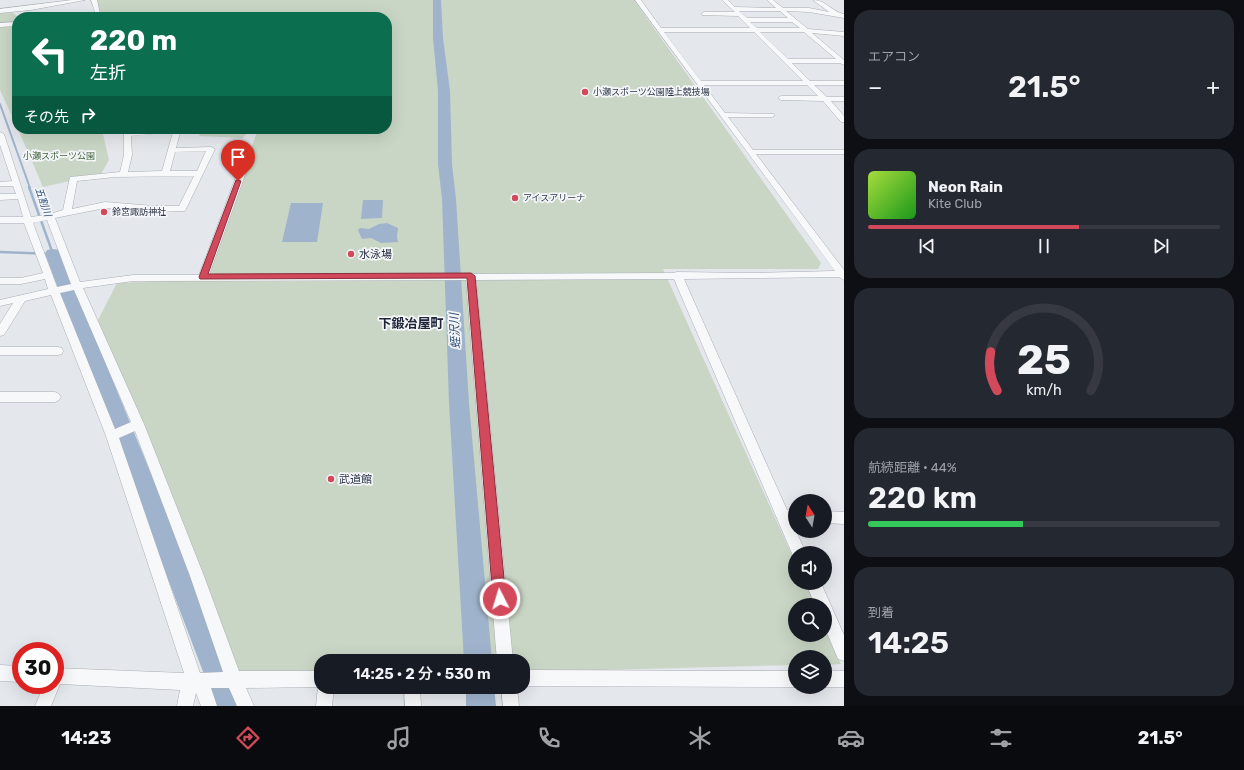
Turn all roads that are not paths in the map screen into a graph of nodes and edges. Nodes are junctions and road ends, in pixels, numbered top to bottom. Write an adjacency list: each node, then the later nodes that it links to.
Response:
1 (82, 0): 11 (street)
2 (94, 0): 13 (street)
3 (638, 0): 23 (street)
4 (725, 0): 16 (street)
5 (770, 0): 8 (street)
6 (816, 0): 14 (street)
7 (6, 5): 11 (street)
8 (781, 9): 9 (street); 16 (street); 20 (street)
9 (811, 10): 14 (street); 18 (street)
10 (0, 11): 11 (street)
11 (9, 11): 12 (street)
12 (12, 12)
13 (98, 12)
14 (834, 13): 17 (street)
15 (704, 14): 16 (street)
16 (740, 15): 19 (street); 20 (street); 24 (street)
17 (844, 16)
18 (818, 17)
19 (712, 19)
20 (793, 20): 25 (street)
21 (12, 24): 22 (street)
22 (0, 25)
23 (659, 30): 24 (street); 33 (street)
24 (754, 30): 25 (street); 27 (street)
25 (806, 30): 26 (street); 30 (street)
26 (844, 34)
27 (778, 54): 28 (street); 31 (street)
28 (786, 54)
29 (826, 54): 30 (street)
30 (833, 54): 32 (street)
31 (786, 62): 32 (street); 34 (street)
32 (843, 62)
33 (699, 83): 34 (street); 40 (street)
34 (808, 83): 35 (street); 36 (street)
35 (844, 83)
36 (815, 90): 37 (street); 38 (street); 38 (street)
37 (844, 90)
38 (823, 98): 39 (street); 42 (street)
39 (844, 99)
40 (722, 115): 41 (street); 48 (street)
41 (772, 115)
42 (842, 117)
43 (0, 134): 50 (street)
44 (127, 134): 54 (street)
45 (176, 134): 46 (street)
46 (171, 150): 52 (street); 53 (street)
47 (250, 150): 68 (street)
48 (750, 152): 49 (street); 66 (street)
49 (844, 152)
50 (11, 164): 51 (street); 55 (street)
51 (0, 166)
52 (199, 173): 53 (street); 60 (street)
53 (165, 174): 54 (street)
54 (122, 175): 60 (street)
55 (17, 183): 56 (street); 58 (street)
56 (0, 184)
57 (40, 191): 61 (street)
58 (21, 196): 59 (street); 63 (street)
59 (0, 197)
60 (66, 212): 61 (street)
61 (49, 217): 63 (street); 70 (street)
62 (0, 220): 63 (street)
63 (28, 220): 64 (street)
64 (49, 275): 69 (street); 71 (street)
65 (677, 275): 66 (street); 67 (street); 81 (street)
66 (843, 275)
67 (468, 276): 68 (street); 86 (street)
68 (203, 277): 70 (street)
69 (0, 281)
70 (75, 287): 71 (street); 79 (street)
71 (56, 291): 72 (street); 80 (street)
72 (22, 298): 73 (street); 74 (street)
73 (0, 304)
74 (0, 332)
75 (0, 351): 76 (street)
76 (58, 351)
77 (0, 397): 78 (street)
78 (55, 397)
79 (138, 424): 80 (street); 94 (street)
80 (112, 436): 96 (street)
81 (788, 514)
82 (832, 517): 83 (street)
83 (844, 518)
84 (832, 626): 85 (street)
85 (844, 653)
86 (504, 654)
87 (0, 673): 88 (street)
88 (12, 674)
89 (64, 676): 96 (street)
90 (530, 678): 92 (street)
91 (314, 679): 94 (street)
92 (788, 679)
93 (832, 679): 95 (street)
94 (234, 680): 96 (street); 104 (street)
95 (844, 680)
96 (197, 681): 102 (street); 103 (street)
97 (48, 694): 101 (street)
98 (325, 694): 105 (street)
99 (412, 694): 106 (street)
100 (510, 694): 107 (street)
101 (43, 706)
102 (185, 706)
103 (210, 706)
104 (246, 706)
105 (324, 706)
106 (413, 706)
107 (511, 706)

